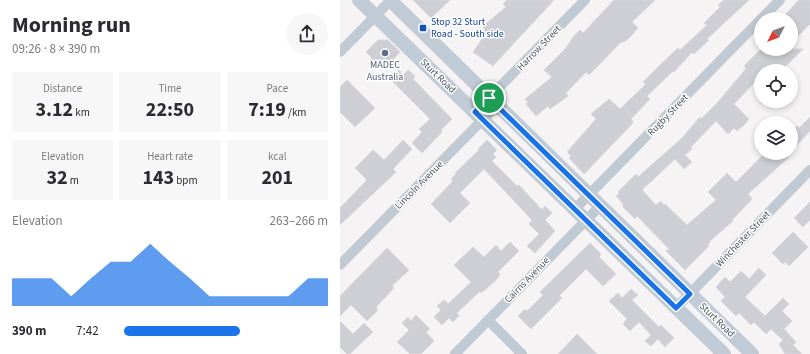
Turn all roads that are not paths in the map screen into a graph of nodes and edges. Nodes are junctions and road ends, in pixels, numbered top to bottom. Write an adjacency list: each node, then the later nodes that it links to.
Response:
1 (359, 0): 6 (main road, Sturt Road)
2 (390, 0): 6 (street); 9 (main road, Sturt Road)
3 (585, 0): 9 (street, Harrow Street)
4 (780, 0): 5 (street, Rugby Street)
5 (768, 12)
6 (376, 15): 8 (street); 10 (main road, Sturt Road)
7 (754, 26): 12 (street, Rugby Street)
8 (340, 52)
9 (493, 102): 10 (street, Lincoln Avenue); 12 (main road, Sturt Road)
10 (479, 116): 14 (main road, Sturt Road); 16 (street, Lincoln Avenue)
11 (810, 170): 17 (street, Winchester Street)
12 (589, 195): 13 (main road, Sturt Road); 14 (street, Rugby Street)
13 (600, 206): 15 (street, Cairns Avenue); 17 (main road, Sturt Road)
14 (574, 210): 15 (main road, Sturt Road)
15 (586, 221): 18 (main road, Sturt Road); 19 (street, Cairns Avenue)
16 (340, 264)
17 (690, 294): 18 (street, Winchester Street); 23 (main road, Sturt Road)
18 (676, 308): 22 (main road, Sturt Road)
19 (488, 320): 20 (street, Cairns Avenue); 21 (street)
20 (455, 354)
21 (522, 354)
22 (724, 354)
23 (752, 354)

